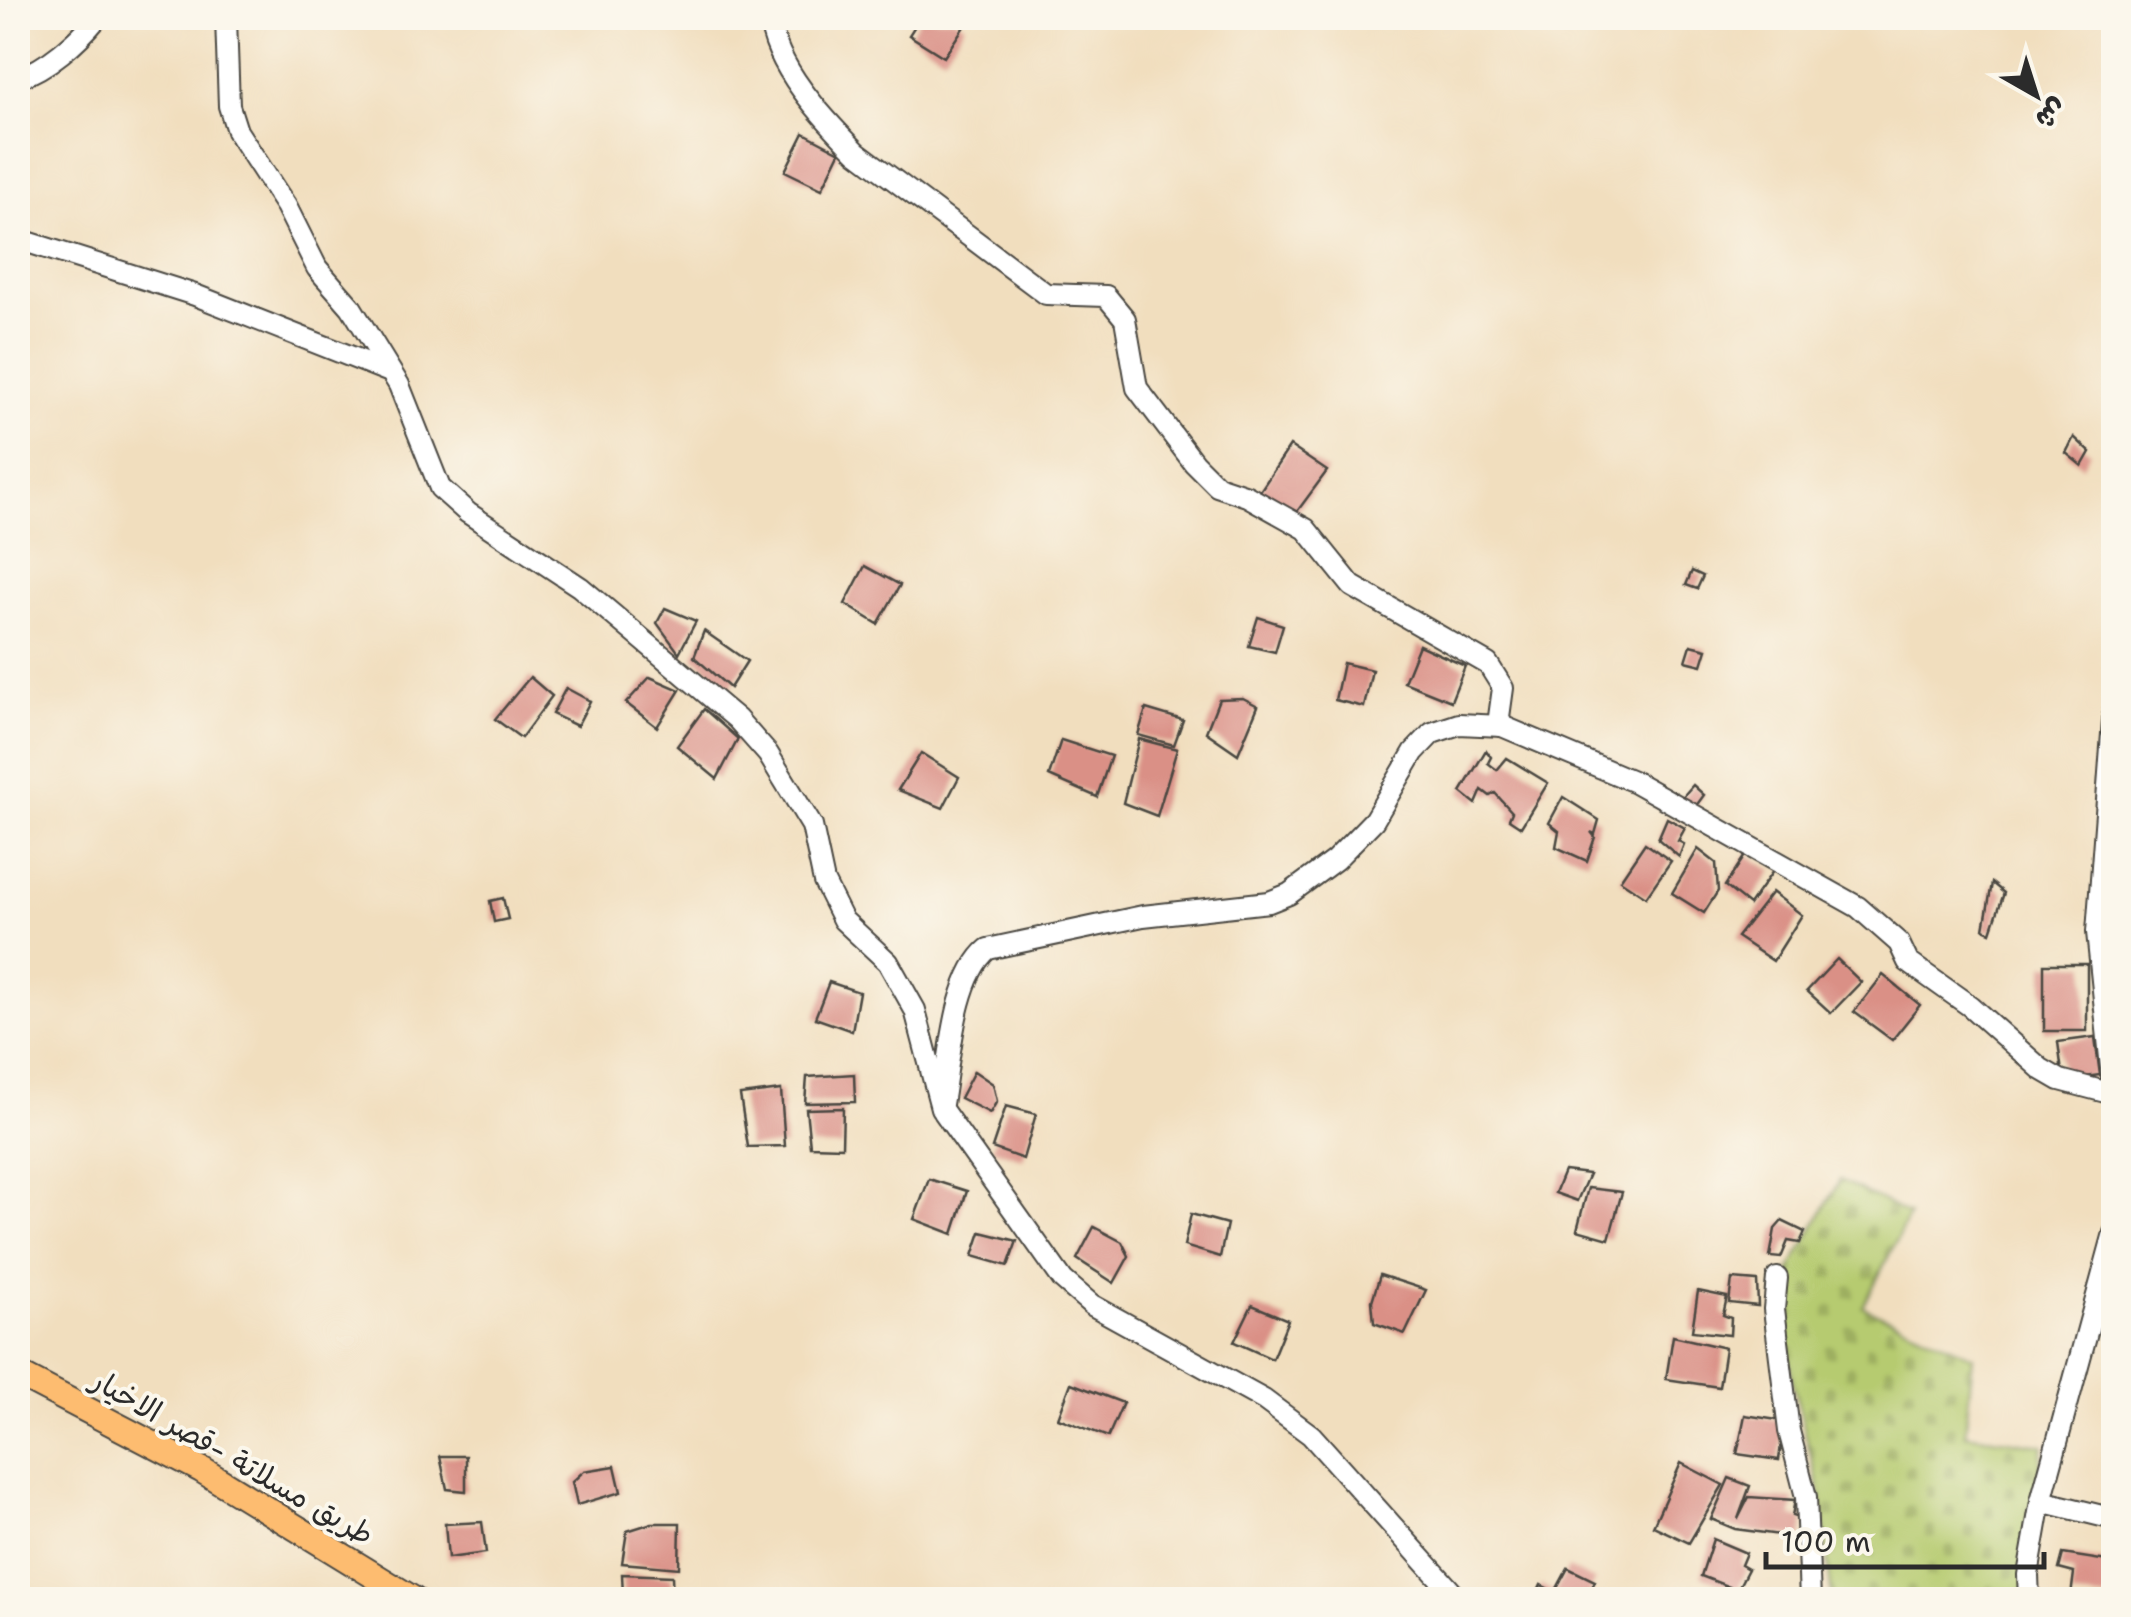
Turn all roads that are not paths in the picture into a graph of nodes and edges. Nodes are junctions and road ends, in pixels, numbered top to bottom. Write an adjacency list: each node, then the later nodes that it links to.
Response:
1 (98, 18): 4 (street)
2 (226, 18): 6 (street)
3 (770, 18): 8 (street)
4 (18, 78)
5 (18, 238): 6 (street)
6 (390, 372): 10 (street)
7 (2114, 707): 9 (street)
8 (1502, 726): 9 (street); 10 (street)
9 (2113, 1096)
10 (941, 1108): 17 (street)
11 (2114, 1233): 14 (street)
12 (1777, 1278): 18 (street)
13 (18, 1374): 16 (main road, طريق مسلاتة -قصر الاخيار)
14 (2041, 1500): 15 (street); 19 (street)
15 (2114, 1519)
16 (414, 1600)
17 (1459, 1600)
18 (1810, 1600)
19 (2029, 1600)

